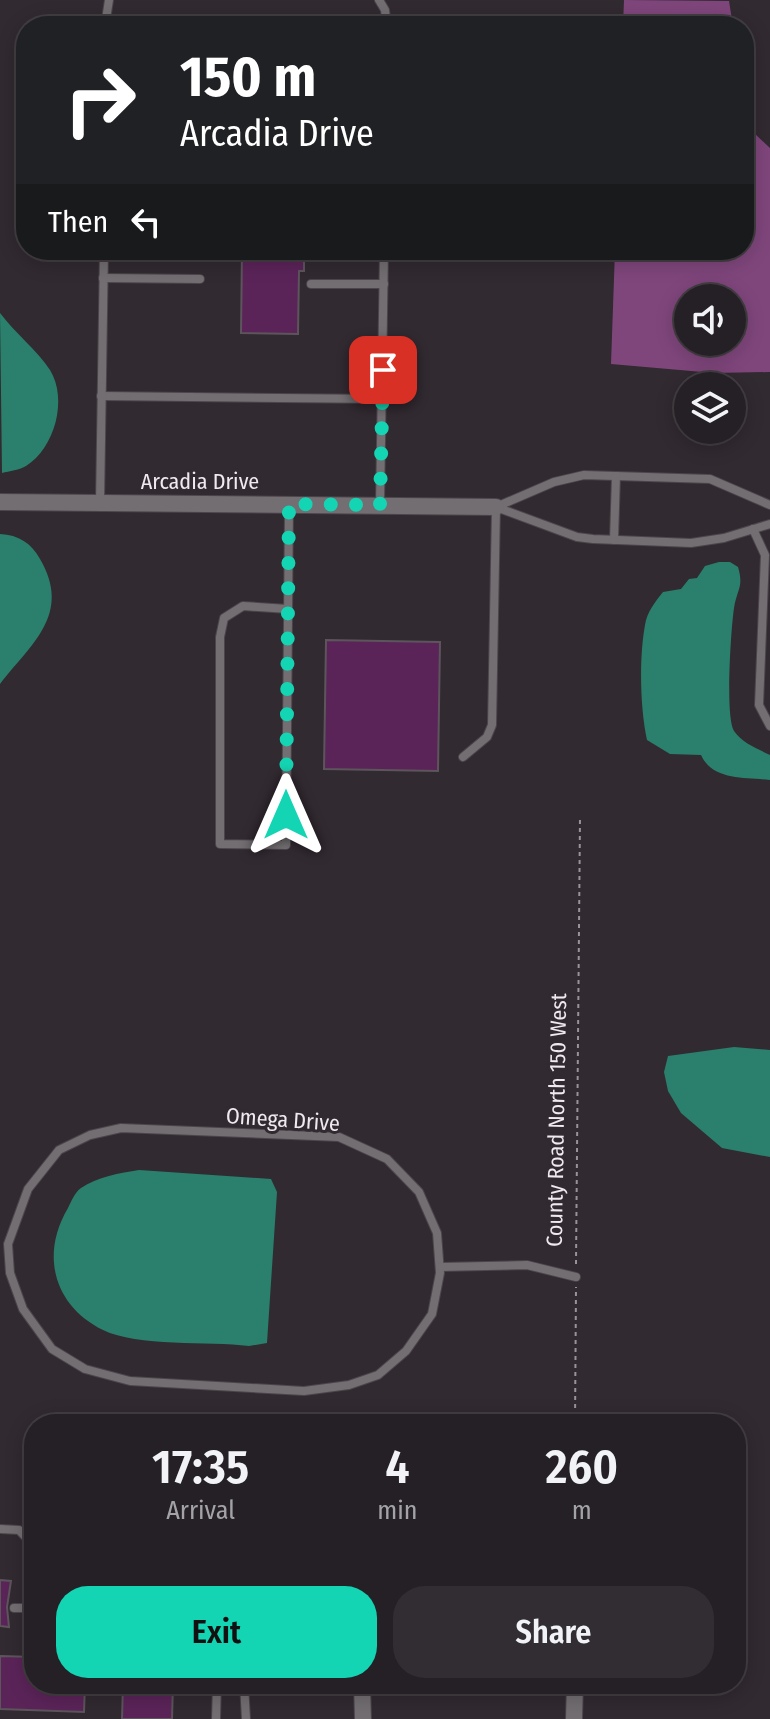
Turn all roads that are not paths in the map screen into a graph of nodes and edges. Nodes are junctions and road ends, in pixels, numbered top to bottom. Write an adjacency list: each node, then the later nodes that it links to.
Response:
1 (104, 260): 3 (lane)
2 (384, 260): 6 (lane)
3 (103, 278): 4 (lane); 7 (lane)
4 (200, 279)
5 (311, 284): 6 (lane)
6 (384, 284): 8 (lane)
7 (101, 396): 8 (lane); 11 (lane)
8 (382, 399): 13 (lane)
9 (616, 476): 14 (lane); 15 (lane); 18 (lane)
10 (0, 502): 11 (street, Arcadia Drive)
11 (100, 503): 12 (street, Arcadia Drive)
12 (289, 504): 13 (street, Arcadia Drive); 19 (lane)
13 (380, 505): 15 (street, Arcadia Drive)
14 (770, 505)
15 (496, 507): 18 (lane); 21 (lane)
16 (770, 524): 17 (lane)
17 (753, 529): 18 (lane); 20 (lane)
18 (614, 540)
19 (288, 609): 19 (lane)
20 (770, 726)
21 (463, 757)
22 (4, 1243): 23 (lane, Omega Drive); 23 (lane, Omega Drive)
23 (440, 1267): 24 (lane)
24 (576, 1277)
25 (0, 1529): 26 (lane)
26 (24, 1535)
27 (14, 1608): 28 (lane)
28 (24, 1608)
29 (217, 1694): 33 (lane)
30 (245, 1694): 34 (lane)
31 (362, 1694): 35 (street)
32 (575, 1694): 36 (street)
33 (216, 1719)
34 (246, 1719)
35 (363, 1719)
36 (574, 1719)

